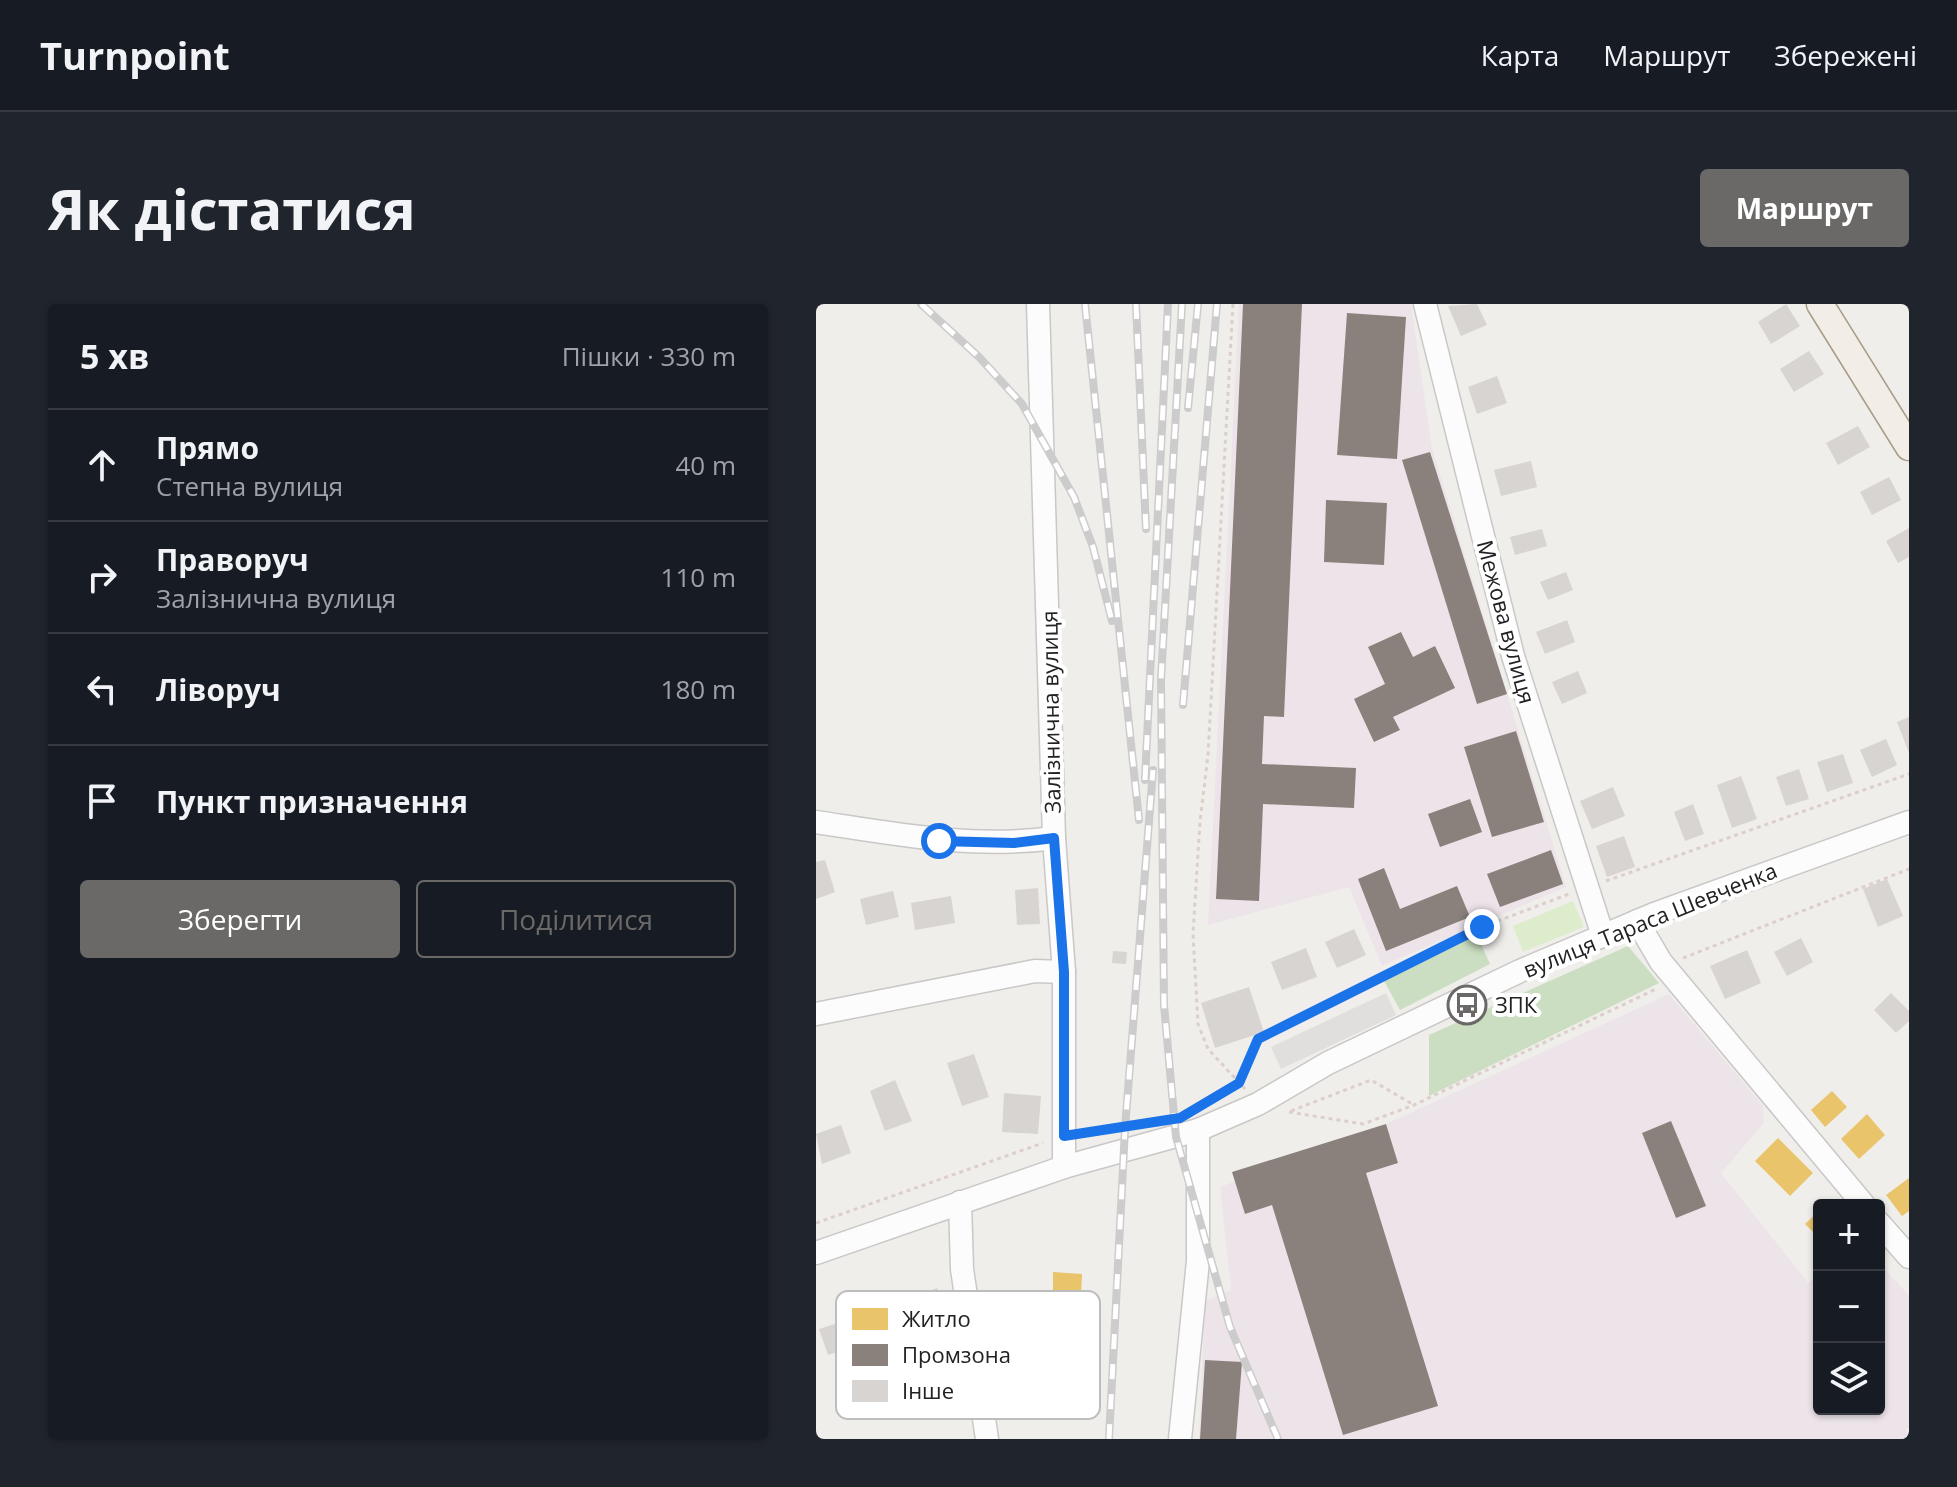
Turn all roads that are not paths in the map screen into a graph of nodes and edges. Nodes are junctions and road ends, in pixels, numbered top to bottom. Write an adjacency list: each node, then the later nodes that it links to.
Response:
1 (1038, 304): 7 (street, Залізнична вулиця)
2 (1425, 304): 9 (street, Межова вулиця)
3 (1821, 304): 4 (main road)
4 (1909, 447)
5 (816, 822): 7 (street)
6 (1909, 822): 8 (street, вулиця Тараса Шевченка)
7 (1054, 838): 10 (street, Залізнична вулиця)
8 (1637, 921): 9 (street, вулиця Тараса Шевченка); 14 (street)
9 (1603, 936): 12 (street, вулиця Тараса Шевченка)
10 (1064, 972): 11 (street); 13 (street, Залізнична вулиця)
11 (816, 1014)
12 (1195, 1120): 13 (street, вулиця Тараса Шевченка); 22 (street)
13 (1064, 1167): 15 (street, вулиця Тараса Шевченка)
14 (1859, 1199)
15 (960, 1202): 17 (street, вулиця Тараса Шевченка); 19 (street)
16 (1885, 1230): 18 (street)
17 (816, 1253)
18 (1909, 1257)
19 (965, 1291)
20 (984, 1419): 21 (street)
21 (987, 1439)
22 (1180, 1439)

